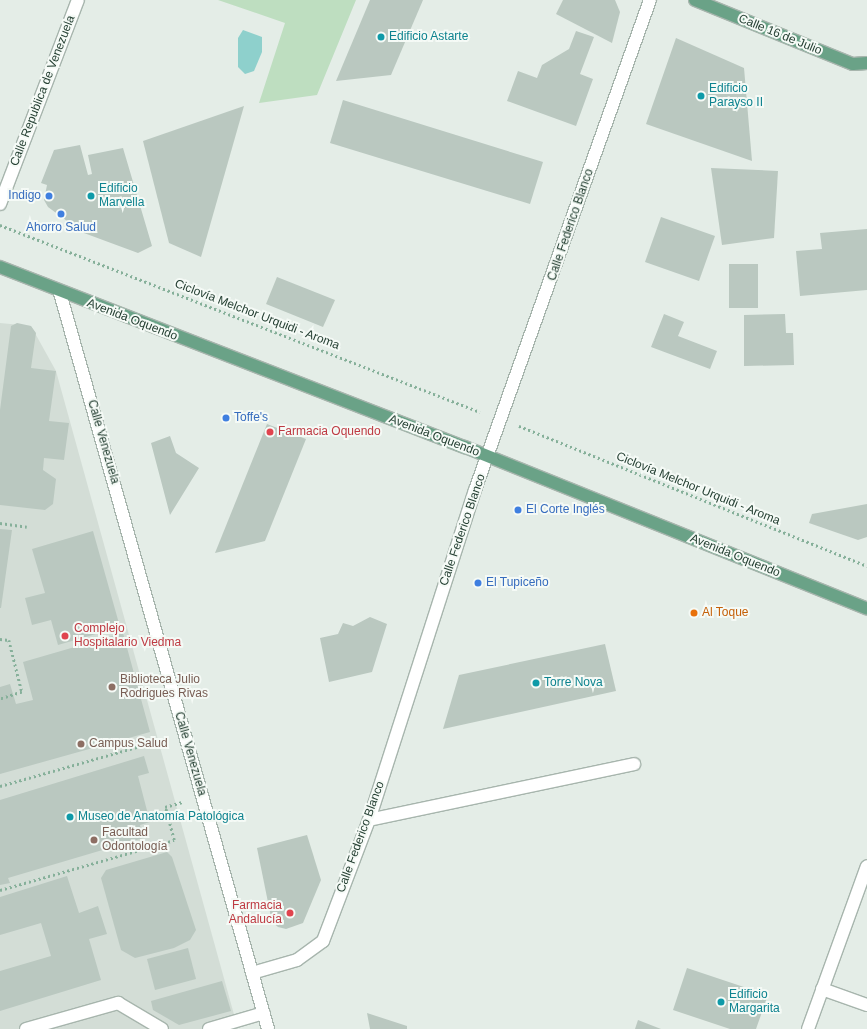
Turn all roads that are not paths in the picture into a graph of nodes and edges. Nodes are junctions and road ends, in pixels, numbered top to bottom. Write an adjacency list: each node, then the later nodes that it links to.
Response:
1 (78, 0): 5 (street, Calle Republica de Venezuela)
2 (650, 0): 8 (street, Calle Federico Blanco)
3 (695, 0): 4 (main road, Calle 16 de Julio)
4 (867, 63)
5 (0, 204)
6 (0, 267): 7 (main road, Avenida Oquendo)
7 (60, 293): 8 (main road, Avenida Oquendo); 13 (street, Calle Venezuela)
8 (488, 457): 9 (main road, Avenida Oquendo); 11 (street, Calle Federico Blanco)
9 (867, 609)
10 (634, 764): 11 (street)
11 (369, 820): 13 (street, Calle Federico Blanco)
12 (867, 866): 14 (street)
13 (252, 973): 16 (street, Calle Venezuela)
14 (822, 989): 15 (street); 21 (street)
15 (867, 1005)
16 (264, 1013): 19 (street); 20 (street, Calle Venezuela)
17 (26, 1029): 18 (street)
18 (162, 1029)
19 (209, 1029)
20 (268, 1029)
21 (808, 1029)

